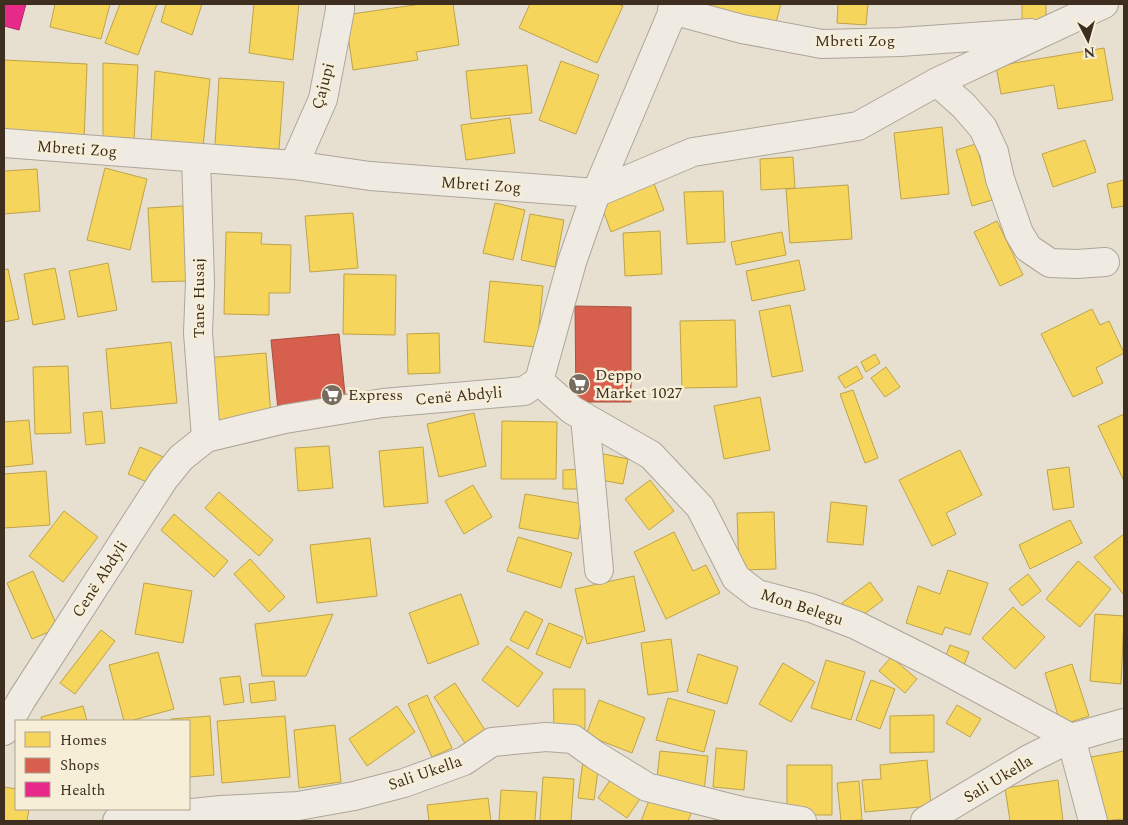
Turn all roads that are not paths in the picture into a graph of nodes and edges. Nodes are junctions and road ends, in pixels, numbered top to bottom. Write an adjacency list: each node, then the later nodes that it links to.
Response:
1 (340, 4): 8 (street, Çajupi)
2 (1104, 4): 4 (street, Mbreti Zog)
3 (674, 7): 4 (street, Mbreti Zog); 9 (street)
4 (1042, 32): 5 (street, Mbreti Zog)
5 (937, 82): 9 (street, Mbreti Zog); 10 (street)
6 (4, 143): 7 (street, Mbreti Zog)
7 (196, 158): 8 (street, Mbreti Zog); 13 (street, Tane Husaj)
8 (294, 165): 9 (street, Mbreti Zog)
9 (596, 194): 11 (street)
10 (1105, 262)
11 (539, 381): 12 (street, Mon Belegu); 13 (street, Cenë Abdyli)
12 (585, 417): 14 (street); 17 (street, Mon Belegu)
13 (206, 438): 15 (street, Cenë Abdyli)
14 (598, 570)
15 (5, 720)
16 (1124, 723): 17 (street, Sali Ukella)
17 (1071, 738): 20 (street, Sali Ukella); 21 (street)
18 (117, 821): 19 (street, Sali Ukella)
19 (802, 821)
20 (925, 821)
21 (1093, 821)

